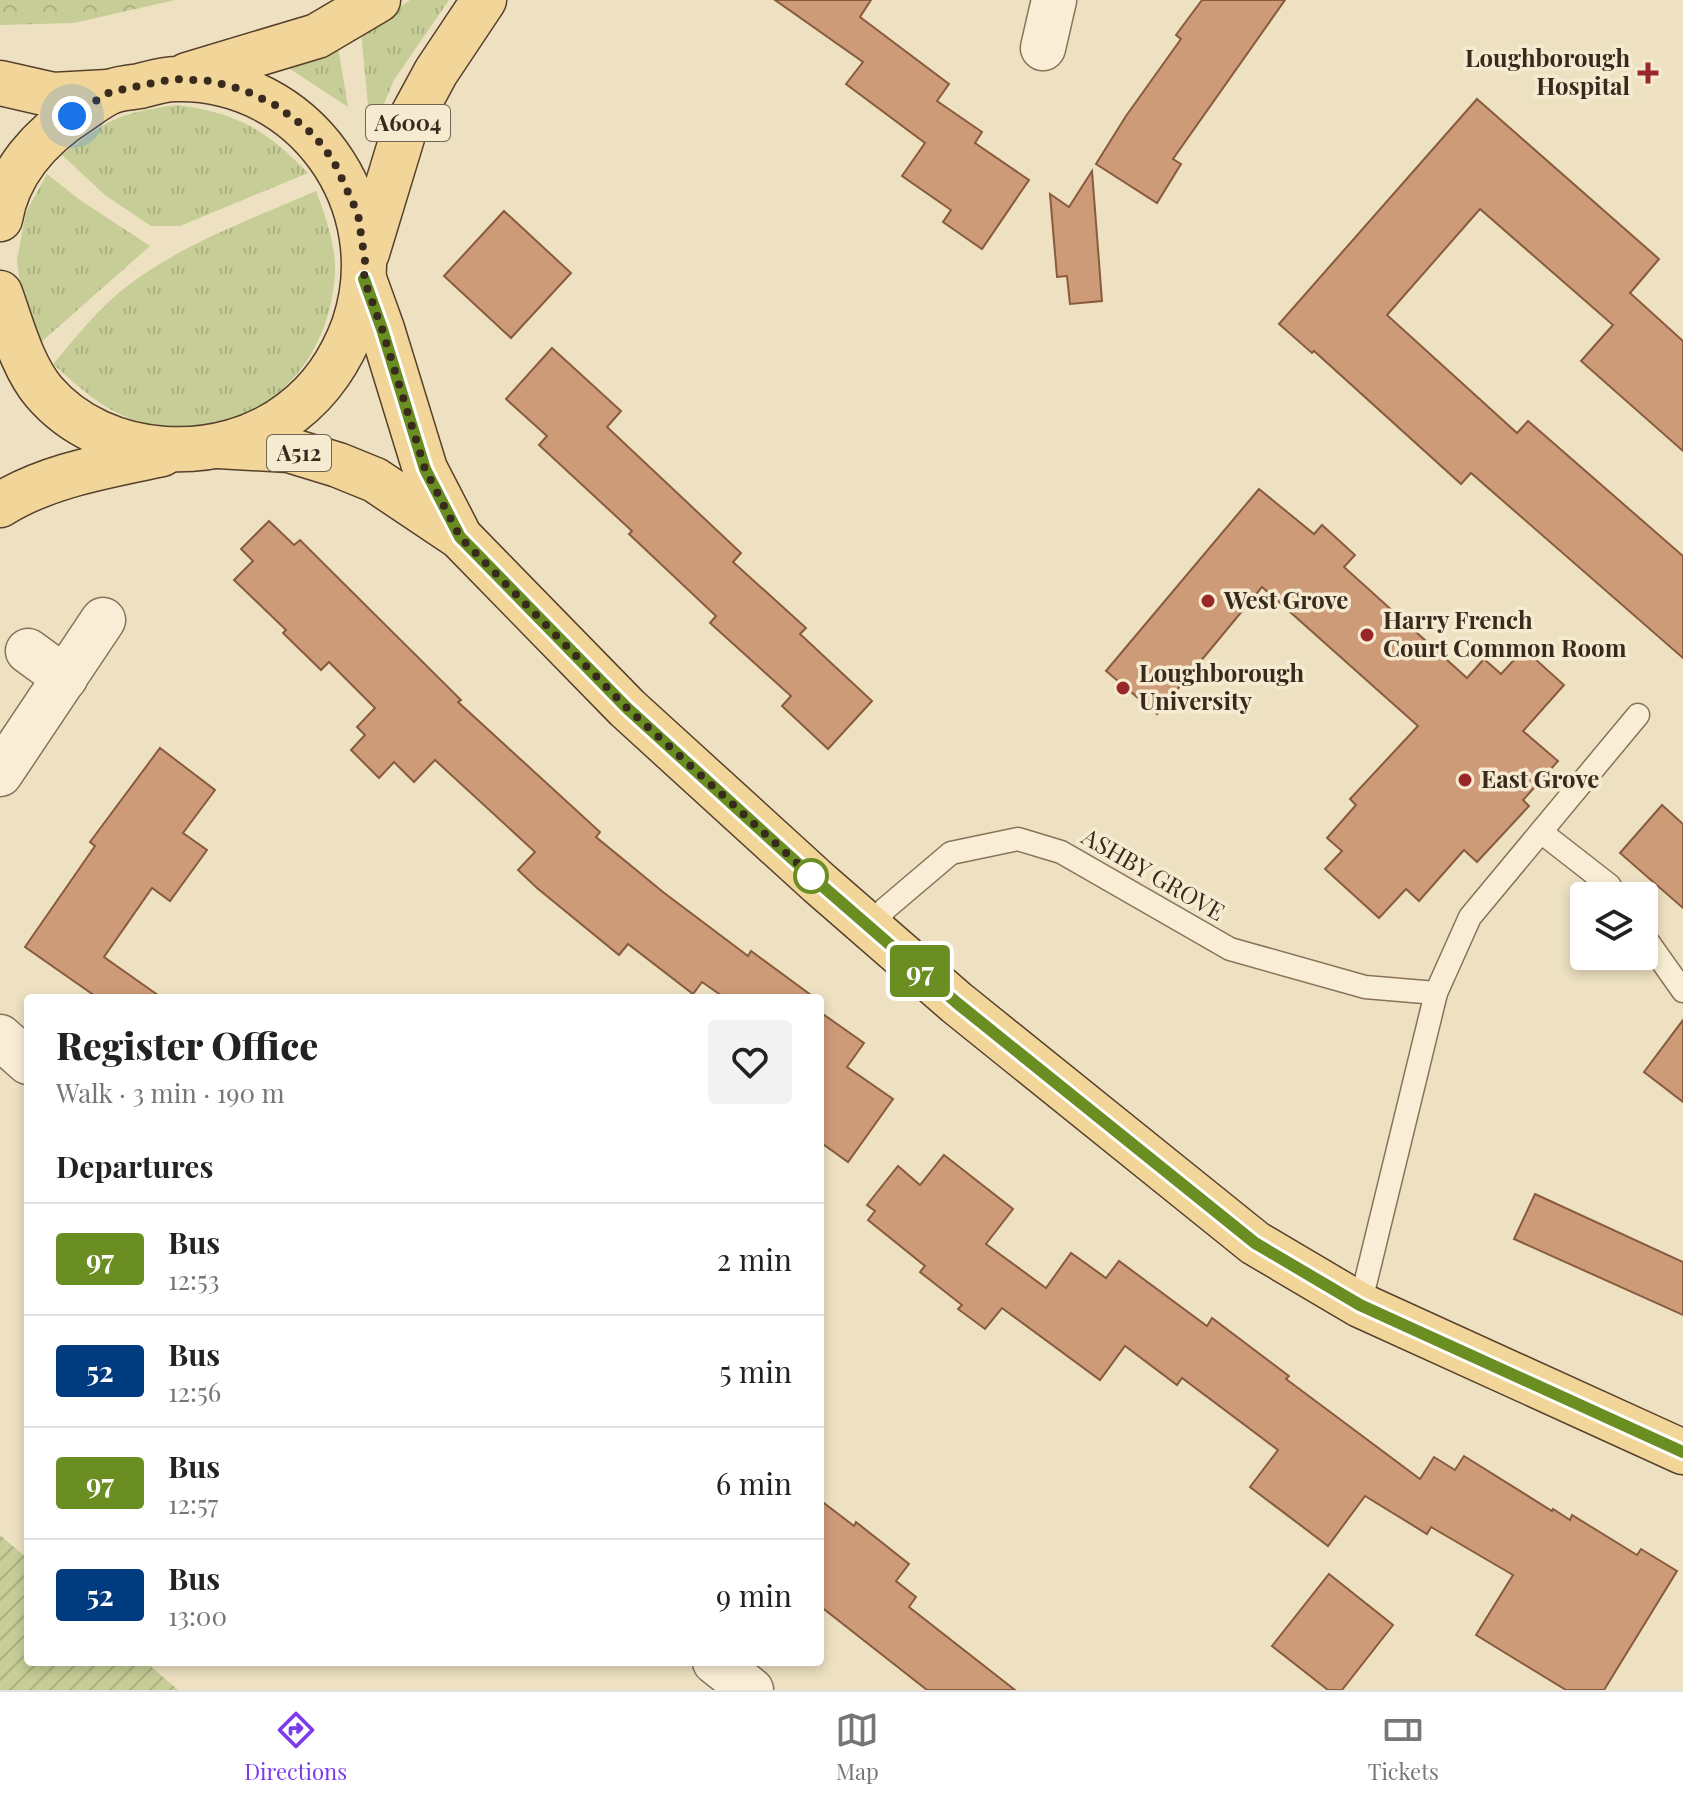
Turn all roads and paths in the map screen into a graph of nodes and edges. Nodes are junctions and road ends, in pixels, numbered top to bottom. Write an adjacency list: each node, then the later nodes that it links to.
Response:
1 (378, 0): 5 (main road)
2 (484, 0): 9 (main road, A6004)
3 (1054, 0): 4 (street)
4 (1043, 48)
5 (173, 79): 7 (main road); 9 (main road)
6 (0, 83): 7 (main road)
7 (110, 92): 8 (main road)
8 (0, 219)
9 (365, 270): 11 (main road); 13 (main road, A512)
10 (0, 293): 11 (main road)
11 (199, 448): 12 (main road); 13 (main road, A512)
12 (0, 505)
13 (460, 537): 21 (main road, A512)
14 (103, 620): 16 (street)
15 (28, 651): 16 (street)
16 (65, 678): 18 (street)
17 (1638, 715): 19 (lane)
18 (0, 774)
19 (1541, 832): 20 (lane); 24 (lane)
20 (1605, 882)
21 (873, 930): 24 (lane, ASHBY GROVE); 27 (main road, A512)
22 (1658, 956): 23 (lane)
23 (1683, 991)
24 (1436, 993): 27 (lane)
25 (0, 1037): 26 (street)
26 (24, 1058)
27 (1360, 1305): 28 (main road, A512)
28 (1683, 1452)
29 (720, 1666): 30 (street)
30 (751, 1690)

